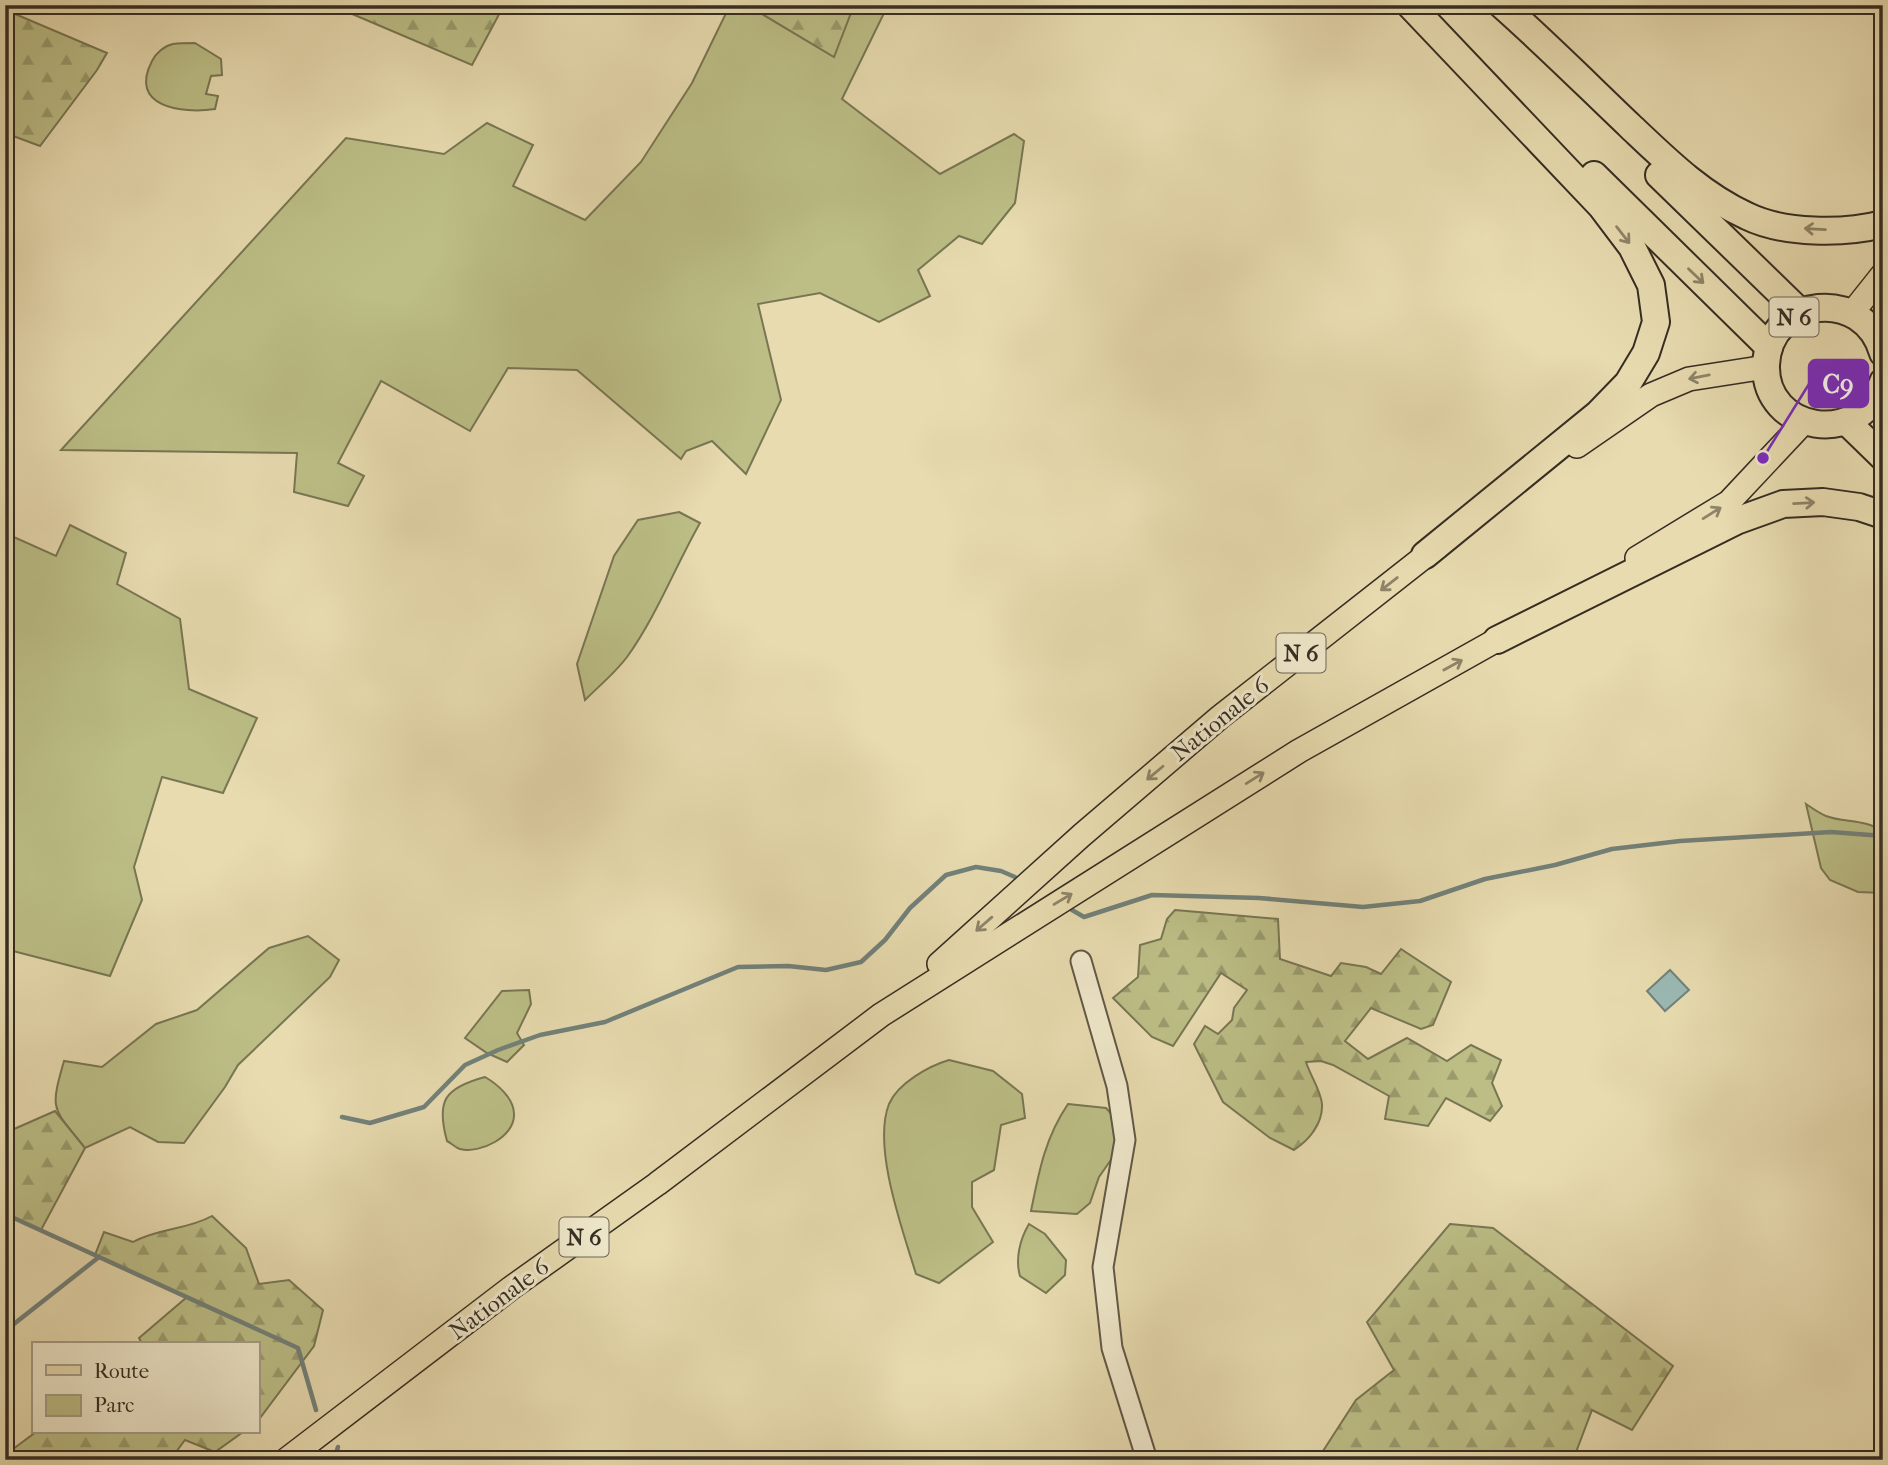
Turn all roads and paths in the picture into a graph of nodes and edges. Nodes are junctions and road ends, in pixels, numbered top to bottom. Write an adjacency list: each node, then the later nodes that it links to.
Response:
1 (1410, 5): 16 (highway, one-way to 16)
2 (1420, 5): 10 (highway, one-way to 10)
3 (1485, 5): 7 (highway)
4 (1502, 5): 5 (highway, one-way to 4)
5 (1883, 224)
6 (1883, 274): 8 (main road, N 6)
7 (1801, 313): 8 (highway, N 6); 10 (highway, N 6)
8 (1852, 313): 9 (highway, N 6)
9 (1883, 353)
10 (1768, 357): 12 (highway, N 6); 16 (main road, Nationale 6 / N 6, one-way to 16)
11 (1882, 390): 13 (highway)
12 (1804, 422): 13 (highway); 17 (main road, Nationale 6 / N 6, one-way to 12)
13 (1847, 422): 14 (highway)
14 (1883, 457)
15 (1883, 515): 17 (highway, one-way to 15)
16 (1425, 555): 19 (main road, Nationale 6 / N 6, one-way to 19)
17 (1497, 640): 19 (main road, Nationale 6 / N 6, one-way to 17)
18 (1081, 961): 21 (street)
19 (881, 1015): 20 (main road, Nationale 6 / N 6)
20 (286, 1460)
21 (1147, 1460)

